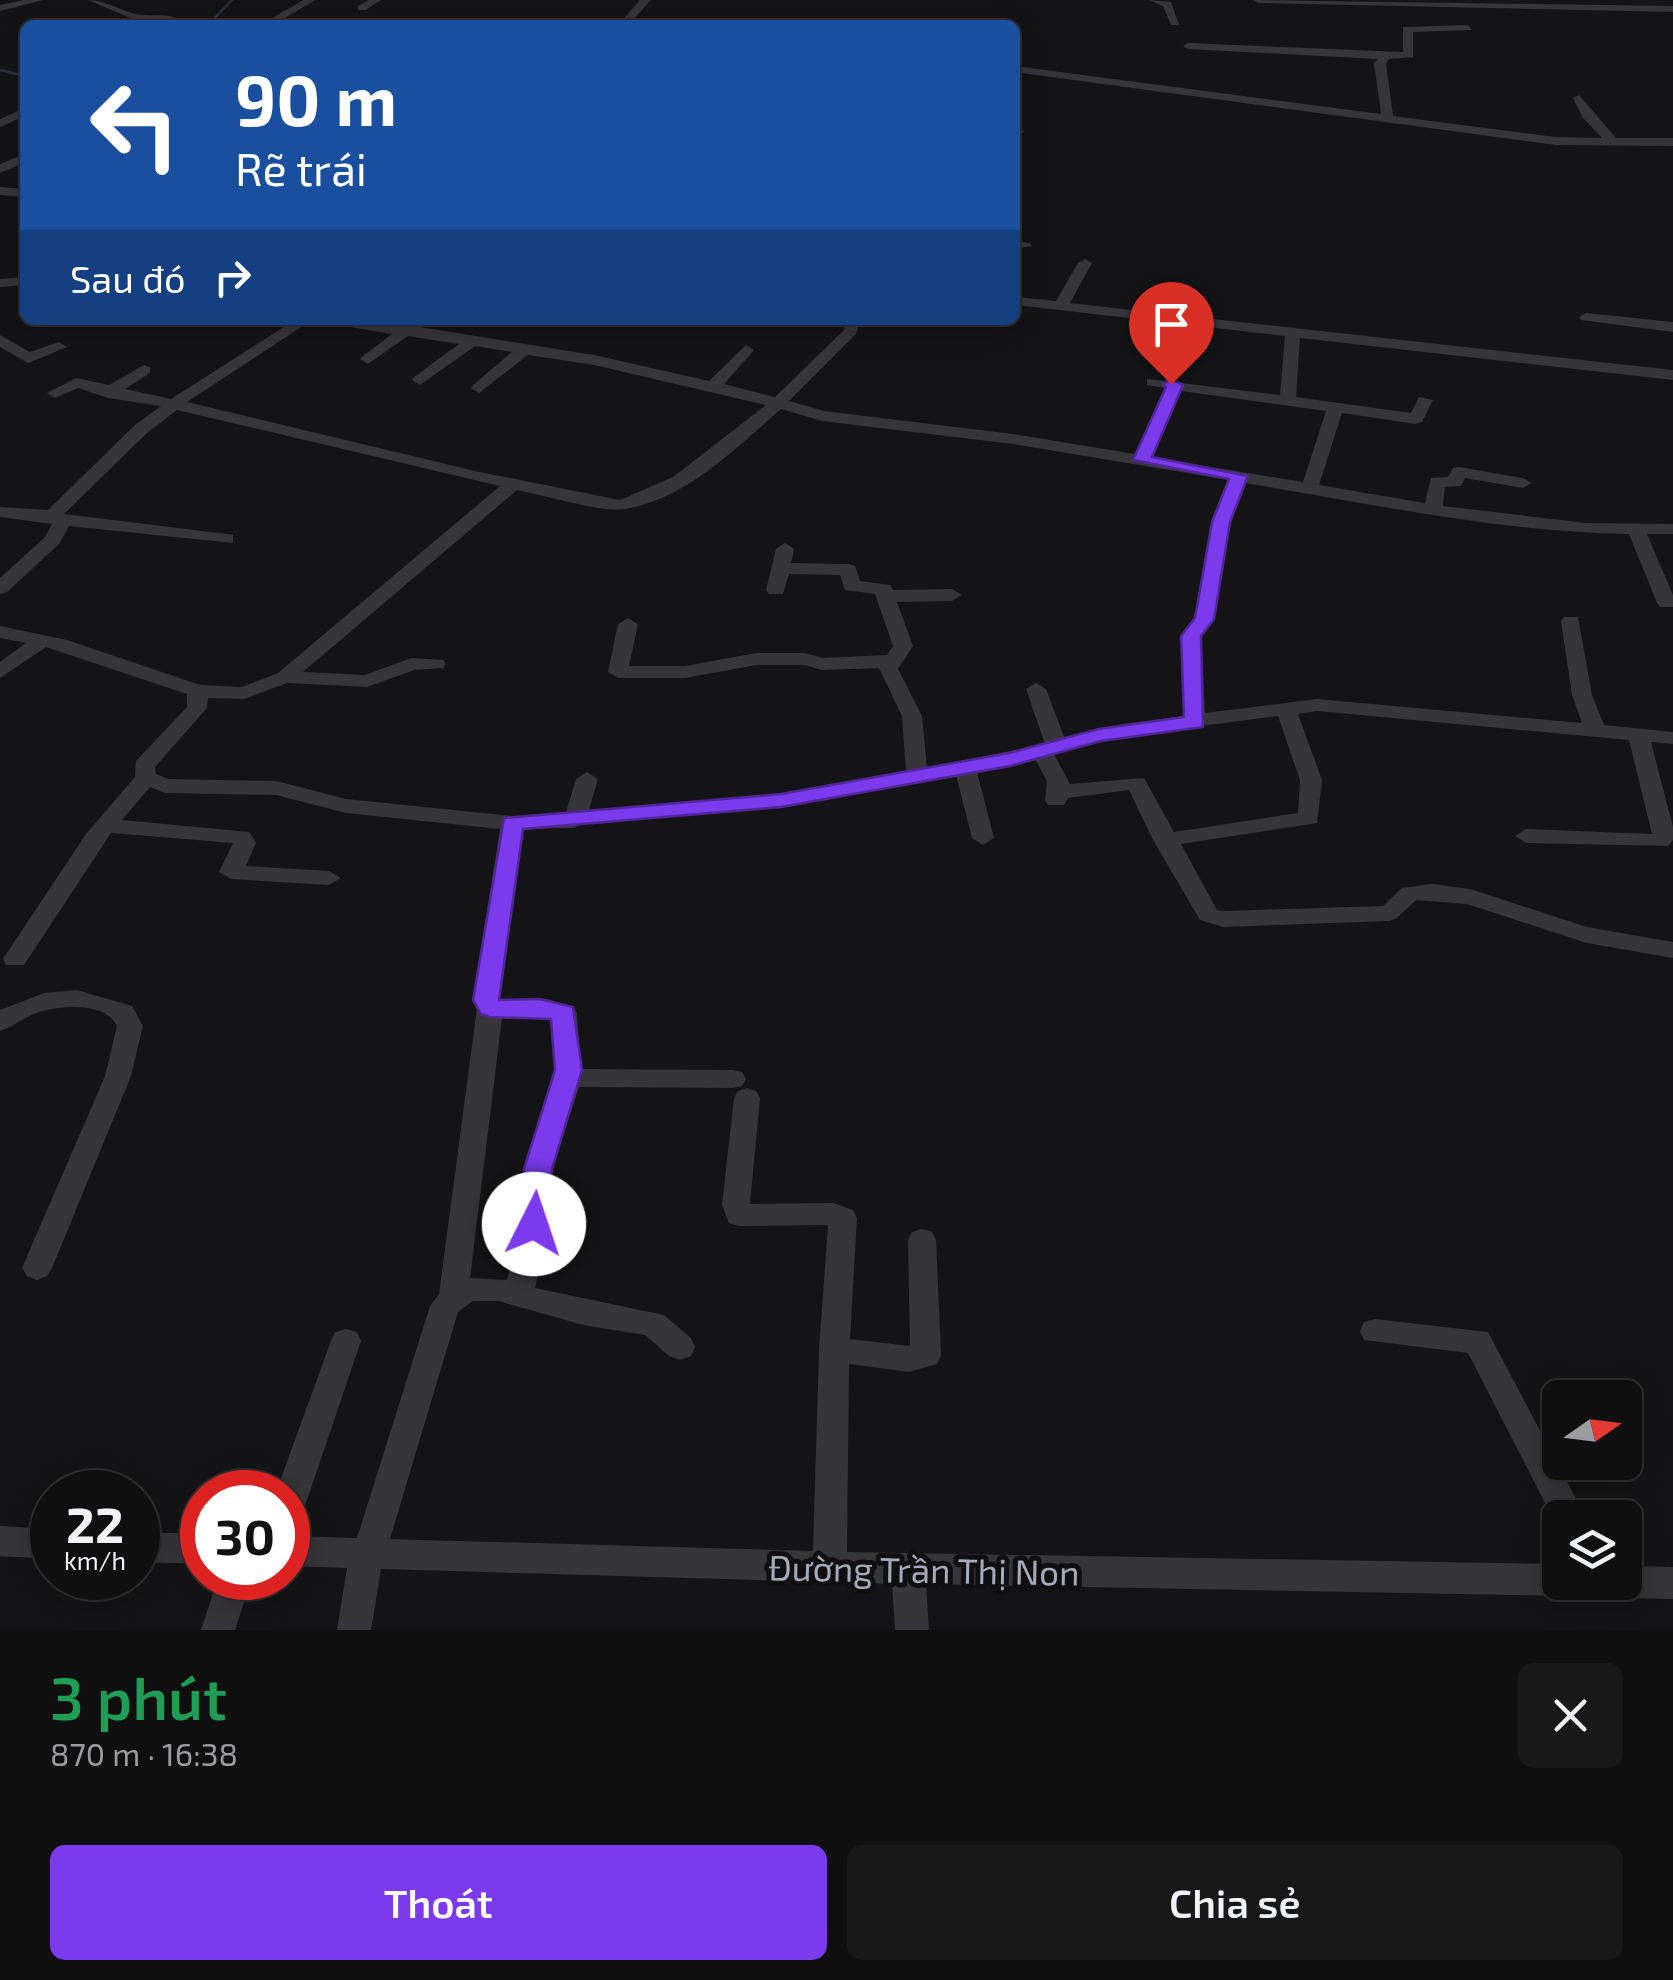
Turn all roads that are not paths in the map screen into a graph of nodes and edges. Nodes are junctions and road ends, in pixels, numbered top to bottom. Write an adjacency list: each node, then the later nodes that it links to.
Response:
1 (38, 0): 11 (street)
2 (93, 0): 15 (street)
3 (310, 0): 16 (street)
4 (376, 0): 12 (street)
5 (646, 0): 17 (street)
6 (1154, 0): 19 (street)
7 (1258, 0): 9 (street)
8 (1572, 0): 10 (street)
9 (1407, 3): 10 (street); 21 (street)
10 (1586, 6): 14 (street)
11 (0, 8)
12 (362, 8)
13 (1673, 9): 14 (street)
14 (1646, 10): 18 (street)
15 (171, 20)
16 (275, 20)
17 (628, 20)
18 (1622, 22)
19 (1175, 23)
20 (1188, 46): 21 (street)
21 (1386, 56): 24 (street)
22 (1020, 70): 24 (street)
23 (1579, 98): 27 (street)
24 (1388, 119): 26 (street)
25 (1521, 120): 26 (street)
26 (1471, 130): 27 (street)
27 (1613, 142): 28 (street)
28 (1673, 142)
29 (1086, 263): 31 (street)
30 (1020, 302): 31 (street)
31 (1061, 306): 38 (street)
32 (1586, 317): 36 (street)
33 (297, 325): 58 (street)
34 (347, 325): 37 (street)
35 (852, 325): 56 (street)
36 (1673, 327)
37 (407, 330): 40 (street); 44 (street)
38 (1293, 331): 46 (street); 54 (street)
39 (0, 340): 41 (street)
40 (473, 341): 43 (street); 47 (street)
41 (59, 347)
42 (746, 350): 50 (street)
43 (523, 351): 50 (street); 51 (street)
44 (368, 359)
45 (144, 370): 52 (street)
46 (1673, 375)
47 (420, 380)
48 (1154, 382): 49 (street)
49 (1175, 385): 54 (street); 59 (street)
50 (712, 387): 56 (street)
51 (479, 388)
52 (108, 393): 53 (street); 58 (street)
53 (55, 394)
54 (1288, 398): 57 (street)
55 (1424, 400): 57 (street)
56 (779, 404): 59 (street); 61 (street)
57 (1336, 406): 63 (street)
58 (170, 407): 61 (street); 66 (street)
59 (1142, 460): 60 (street)
60 (1239, 476): 63 (street); 86 (street)
61 (516, 483): 82 (street)
62 (1523, 483): 64 (street)
63 (1310, 486): 64 (street)
64 (1433, 511): 67 (street)
65 (0, 512): 66 (street)
66 (56, 517): 69 (street); 70 (street)
67 (1636, 530): 68 (street); 74 (street)
68 (1673, 530)
69 (227, 539)
70 (0, 588)
71 (776, 590): 73 (street)
72 (952, 595): 73 (street)
73 (889, 596): 79 (street)
74 (1667, 604)
75 (1572, 621): 87 (street)
76 (628, 624): 79 (street)
77 (0, 632): 78 (street)
78 (42, 640): 81 (street); 84 (street)
79 (892, 661): 92 (street)
80 (436, 664): 82 (street)
81 (0, 672)
82 (285, 676): 84 (street)
83 (1036, 689): 90 (street)
84 (198, 691): 93 (street)
85 (1286, 708): 86 (street); 87 (street); 100 (street)
86 (1195, 722): 90 (street)
87 (1596, 732): 88 (street)
88 (1638, 736): 89 (street); 98 (street)
89 (1673, 738)
90 (1048, 749): 91 (street); 100 (street)
91 (965, 767): 92 (street); 99 (street)
92 (917, 775): 95 (street)
93 (146, 778): 96 (street); 97 (street)
94 (586, 780): 95 (street)
95 (574, 821): 96 (street)
96 (512, 823): 104 (street)
97 (105, 826): 101 (street); 103 (street)
98 (1526, 836)
99 (983, 838)
100 (1164, 840): 102 (street)
101 (329, 878)
102 (1673, 950)
103 (16, 959)
104 (490, 1008): 106 (street); 110 (street)
105 (0, 1022): 108 (street)
106 (568, 1078): 109 (street); 114 (street)
107 (922, 1240): 114 (street)
108 (37, 1268)
109 (518, 1295): 110 (street); 113 (street)
110 (453, 1297): 120 (street)
111 (1375, 1331): 116 (street)
112 (346, 1341): 115 (street)
113 (680, 1347)
114 (834, 1350): 121 (street)
115 (301, 1470)
116 (1561, 1500)
117 (0, 1541): 118 (street)
118 (30, 1543)
119 (310, 1552): 120 (street, Đường Trần Thị Non)
120 (368, 1554): 121 (street, Đường Trần Thị Non); 128 (street)
121 (830, 1568): 122 (street, Đường Trần Thị Non)
122 (908, 1568): 123 (street, Đường Trần Thị Non); 129 (street)
123 (1542, 1580)
124 (1642, 1582): 125 (street)
125 (1673, 1583)
126 (228, 1600): 127 (street)
127 (218, 1630)
128 (354, 1630)
129 (912, 1630)

